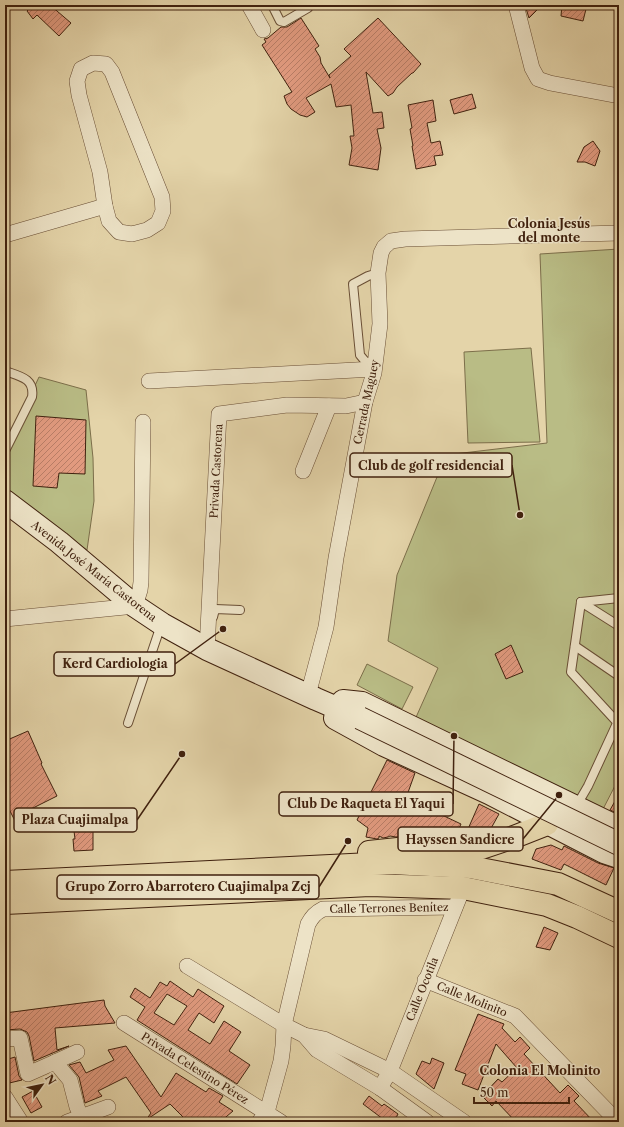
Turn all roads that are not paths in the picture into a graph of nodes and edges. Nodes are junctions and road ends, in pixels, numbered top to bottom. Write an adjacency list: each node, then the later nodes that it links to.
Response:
1 (249, 5): 5 (street)
2 (272, 5): 3 (lane)
3 (308, 5)
4 (516, 5): 6 (street)
5 (263, 30)
6 (619, 96)
7 (105, 206): 7 (street); 9 (street)
8 (619, 233): 10 (street, Cerrada Maguey)
9 (5, 235)
10 (378, 273): 11 (street, Cerrada Maguey); 11 (lane)
11 (374, 367): 13 (street); 14 (street, Cerrada Maguey)
12 (5, 371): 17 (lane)
13 (150, 381)
14 (365, 402): 15 (street, Privada Castorena); 30 (street, Cerrada Maguey)
15 (328, 406): 18 (street); 28 (street, Privada Castorena)
16 (143, 422): 22 (street)
17 (5, 451)
18 (303, 471)
19 (5, 501): 22 (main road, Avenida José María Castorena)
20 (619, 598): 21 (lane)
21 (581, 602): 26 (lane); 27 (lane)
22 (135, 606): 24 (street); 25 (main road, Avenida José María Castorena)
23 (240, 610): 28 (lane)
24 (5, 619)
25 (162, 624): 28 (main road, Avenida José María Castorena); 32 (lane)
26 (619, 626)
27 (575, 646): 29 (lane); 31 (lane)
28 (210, 651): 30 (main road, Avenida José María Castorena)
29 (619, 676)
30 (312, 697): 33 (main road, Avenida José María Castorena); 34 (main road, Avenida José María Castorena); 36 (main road, Avenida José María Castorena, bridge)
31 (618, 720): 33 (lane)
32 (128, 723)
33 (576, 807): 34 (lane); 35 (main road, Avenida José María Castorena)
34 (547, 824): 37 (main road, Avenida José María Castorena); 38 (main road)
35 (619, 828)
36 (619, 844)
37 (619, 858)
38 (272, 869): 39 (main road); 42 (main road)
39 (5, 882)
40 (459, 897): 41 (main road); 43 (main road); 45 (street, Calle Ocotila); 47 (street, Calle Terrones Benítez)
41 (5, 903)
42 (617, 910)
43 (619, 937)
44 (187, 966): 47 (street)
45 (425, 980): 52 (street, Calle Ocotila); 63 (street, Calle Molinito)
46 (124, 1023): 57 (street, Privada Celestino Pérez)
47 (284, 1025): 48 (street); 57 (street, Calle Terrones Benítez)
48 (304, 1035): 52 (street); 53 (street)
49 (5, 1039): 51 (street)
50 (77, 1052): 51 (street)
51 (55, 1062): 56 (street)
52 (390, 1071): 53 (street, Calle Ocotila); 62 (street)
53 (380, 1088): 61 (street)
54 (5, 1097): 58 (street)
55 (108, 1107): 56 (street)
56 (81, 1116): 59 (street)
57 (263, 1117): 60 (street, Privada Celestino Pérez)
58 (21, 1122)
59 (67, 1122)
60 (282, 1122)
61 (427, 1122)
62 (464, 1122)
63 (618, 1122)

